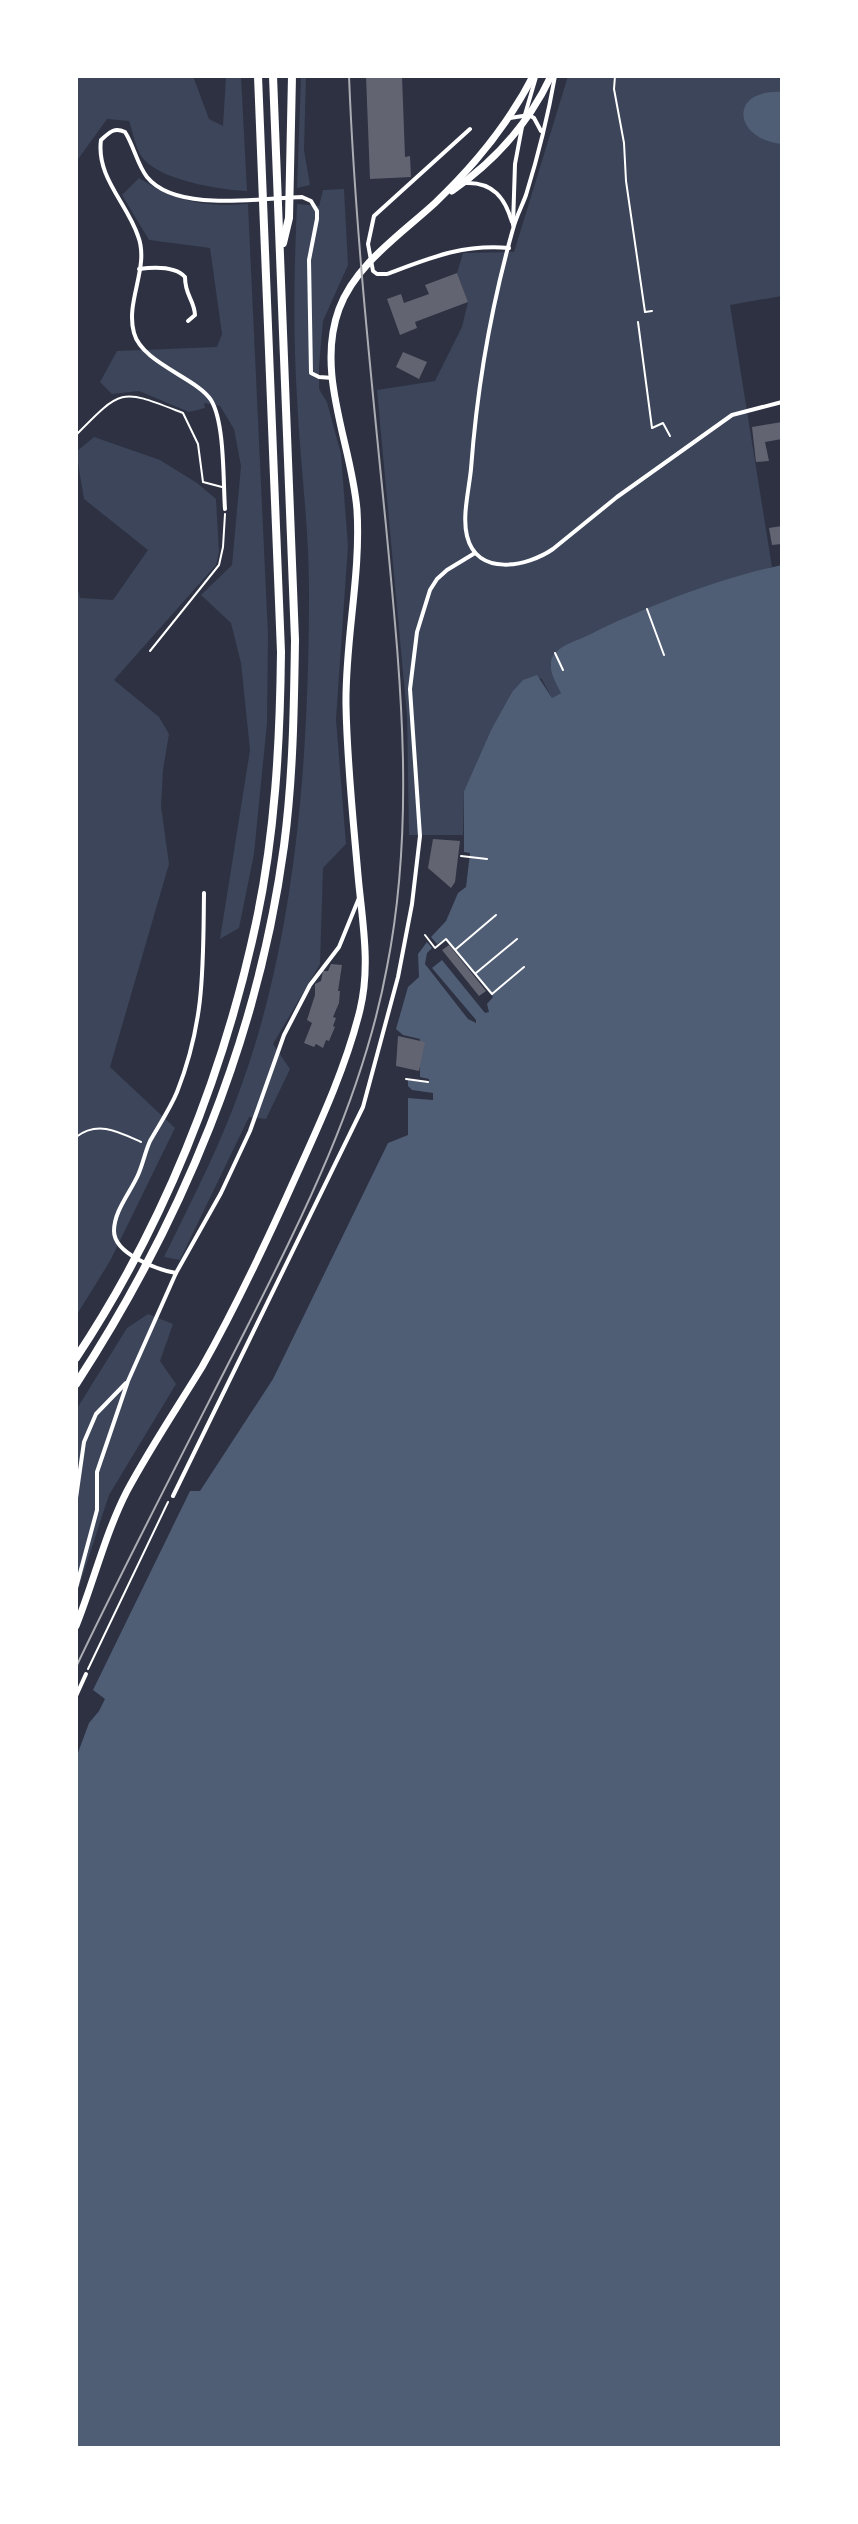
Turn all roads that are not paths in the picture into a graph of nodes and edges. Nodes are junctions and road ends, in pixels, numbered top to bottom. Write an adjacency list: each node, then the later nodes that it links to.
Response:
1 (258, 76): 26 (highway)
2 (273, 76): 12 (highway)
3 (292, 76): 12 (highway)
4 (534, 76): 6 (main road); 7 (street)
5 (553, 76): 7 (main road); 9 (street)
6 (510, 118): 7 (street); 11 (main road)
7 (526, 118): 9 (street); 10 (main road); 13 (street)
8 (470, 129): 14 (street)
9 (542, 133): 13 (street)
10 (464, 183): 11 (main road); 13 (street)
11 (434, 203): 17 (main road)
12 (284, 218): 28 (highway)
13 (513, 228): 14 (street)
14 (509, 248): 22 (street)
15 (139, 269): 16 (street); 17 (street); 20 (street)
16 (188, 321)
17 (333, 378): 24 (main road)
18 (782, 402): 22 (street)
19 (76, 435): 20 (lane)
20 (223, 487): 21 (street)
21 (225, 509)
22 (475, 553): 29 (street)
23 (204, 893): 25 (street)
24 (360, 895): 25 (street); 32 (main road)
25 (176, 1273): 27 (street)
26 (76, 1358)
27 (128, 1381): 30 (street); 31 (street)
28 (76, 1384)
29 (173, 1496)
30 (76, 1498)
31 (76, 1588)
32 (76, 1626)
33 (86, 1674): 34 (street)
34 (76, 1696)

